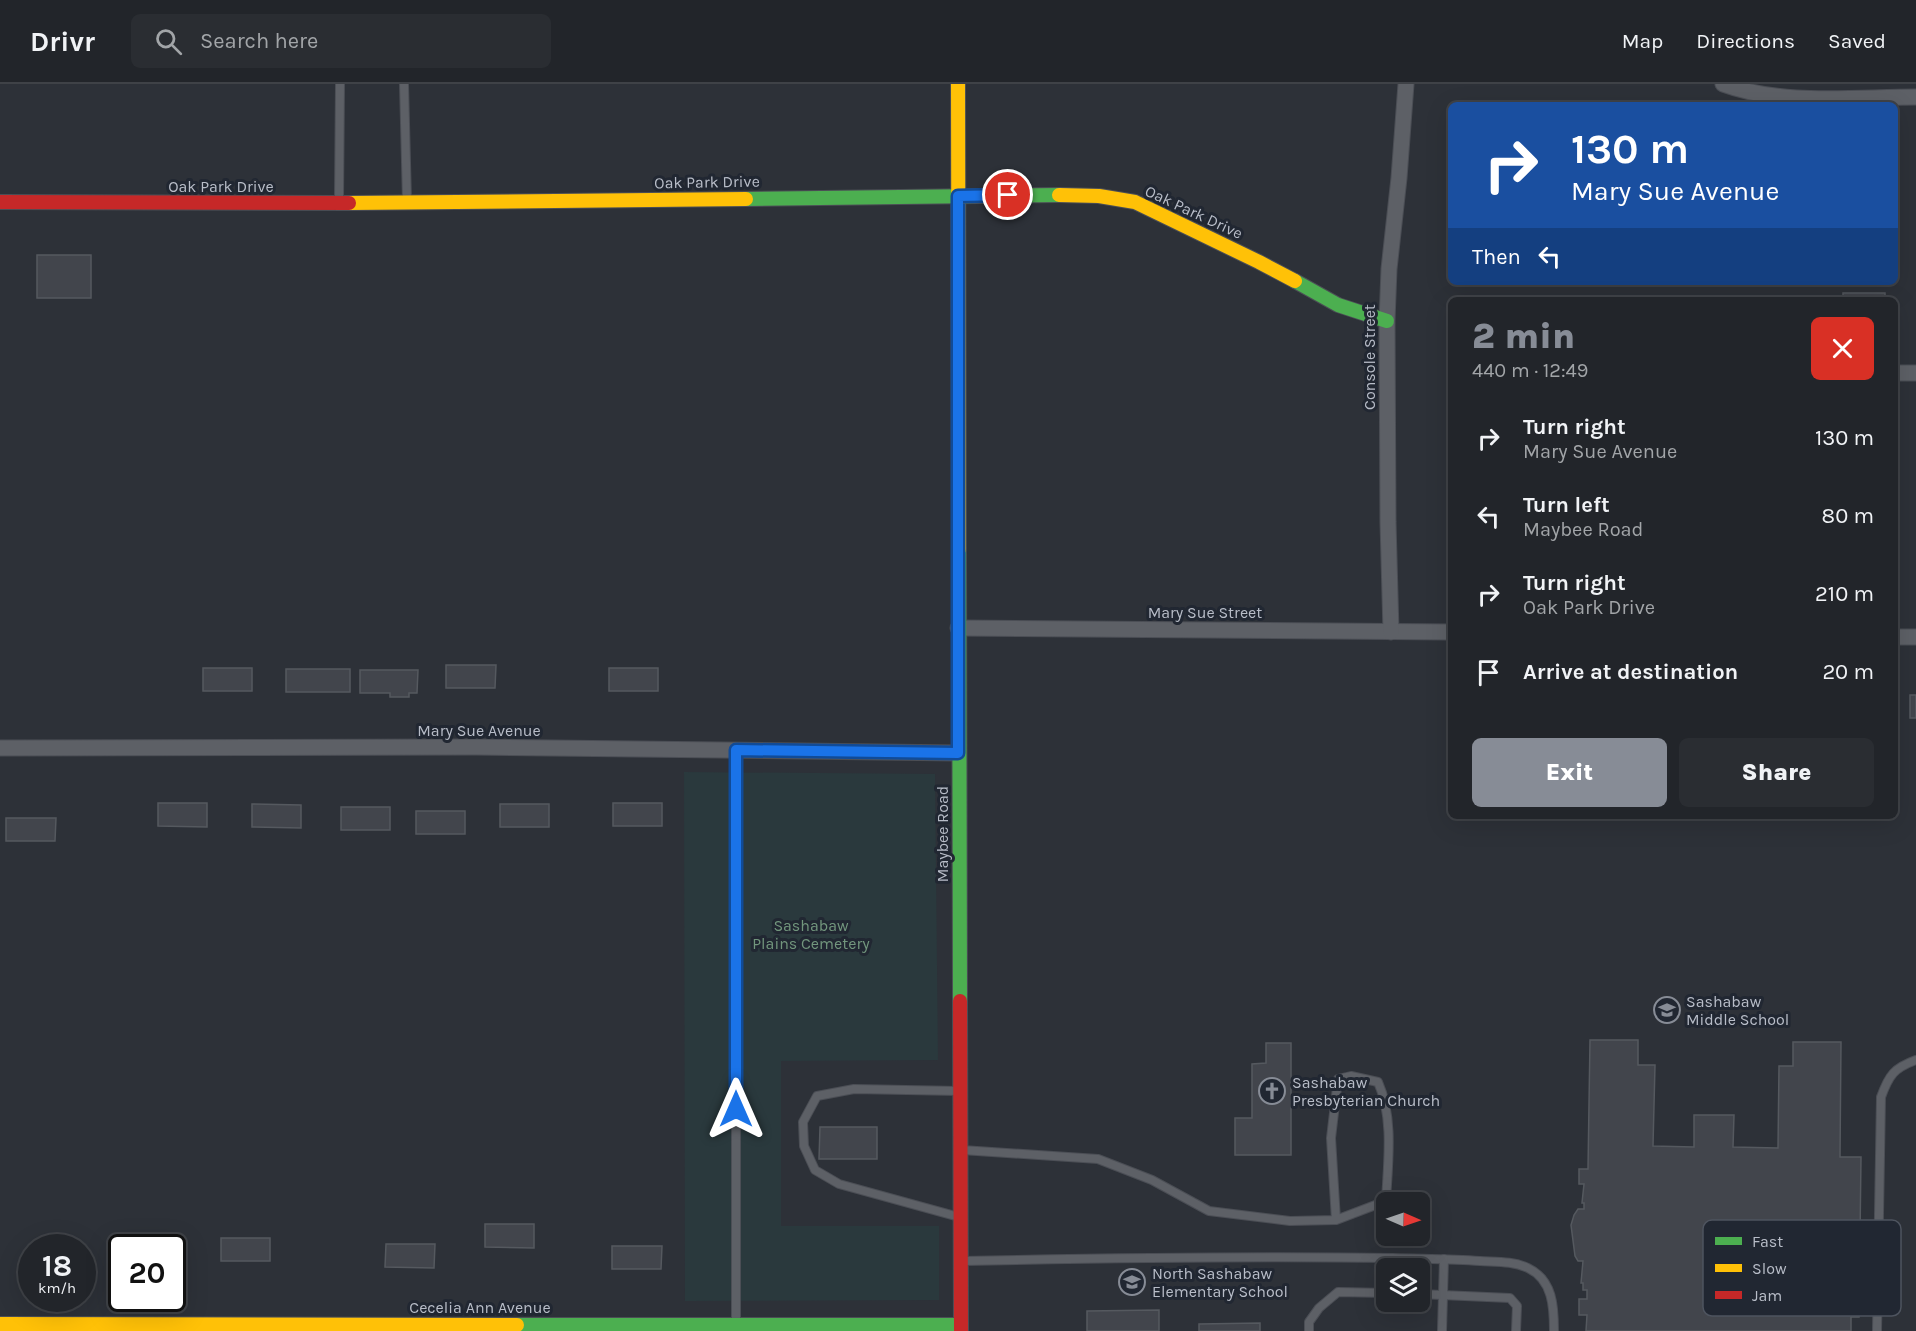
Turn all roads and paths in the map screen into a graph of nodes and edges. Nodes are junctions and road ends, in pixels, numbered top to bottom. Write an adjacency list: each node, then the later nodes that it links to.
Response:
1 (340, 84): 10 (lane)
2 (404, 84): 9 (lane)
3 (958, 84): 7 (street, Maybee Road)
4 (1406, 84): 11 (street, Console Street)
5 (1723, 84): 6 (street)
6 (1916, 97)
7 (958, 196): 9 (street, Oak Park Drive); 11 (street, Oak Park Drive); 14 (street, Maybee Road)
8 (0, 202): 10 (street, Oak Park Drive)
9 (407, 202): 10 (street, Oak Park Drive)
10 (339, 203)
11 (1387, 321): 15 (street, Console Street)
12 (1898, 373): 13 (street)
13 (1916, 373)
14 (958, 628): 15 (street, Mary Sue Street); 21 (street, Maybee Road)
15 (1391, 632): 16 (street, Mary Sue Street)
16 (1448, 632)
17 (1898, 637): 18 (street)
18 (1916, 637)
19 (0, 748): 20 (street, Mary Sue Avenue)
20 (736, 750): 21 (street, Mary Sue Avenue); 35 (lane)
21 (958, 753): 23 (street, Maybee Road)
22 (1916, 1060): 27 (lane)
23 (960, 1091): 24 (street, Maybee Road); 25 (lane)
24 (961, 1150): 25 (street, Maybee Road); 26 (lane)
25 (961, 1218): 29 (street, Maybee Road)
26 (1336, 1220): 26 (lane)
27 (1879, 1220)
28 (1444, 1259): 29 (lane); 32 (lane); 42 (lane)
29 (961, 1262): 38 (street, Maybee Road)
30 (1376, 1293): 39 (lane)
31 (1430, 1294): 32 (lane)
32 (1442, 1294): 40 (lane); 41 (lane)
33 (1877, 1316): 43 (lane)
34 (0, 1324): 36 (street, Cecelia Ann Avenue)
35 (736, 1324): 36 (street, Cecelia Ann Avenue); 37 (street, Cecelia Ann Avenue)
36 (604, 1328)
37 (825, 1328): 38 (street, Cecelia Ann Avenue)
38 (961, 1328)
39 (1309, 1331)
40 (1442, 1331)
41 (1516, 1331)
42 (1554, 1331)
43 (1877, 1331)

